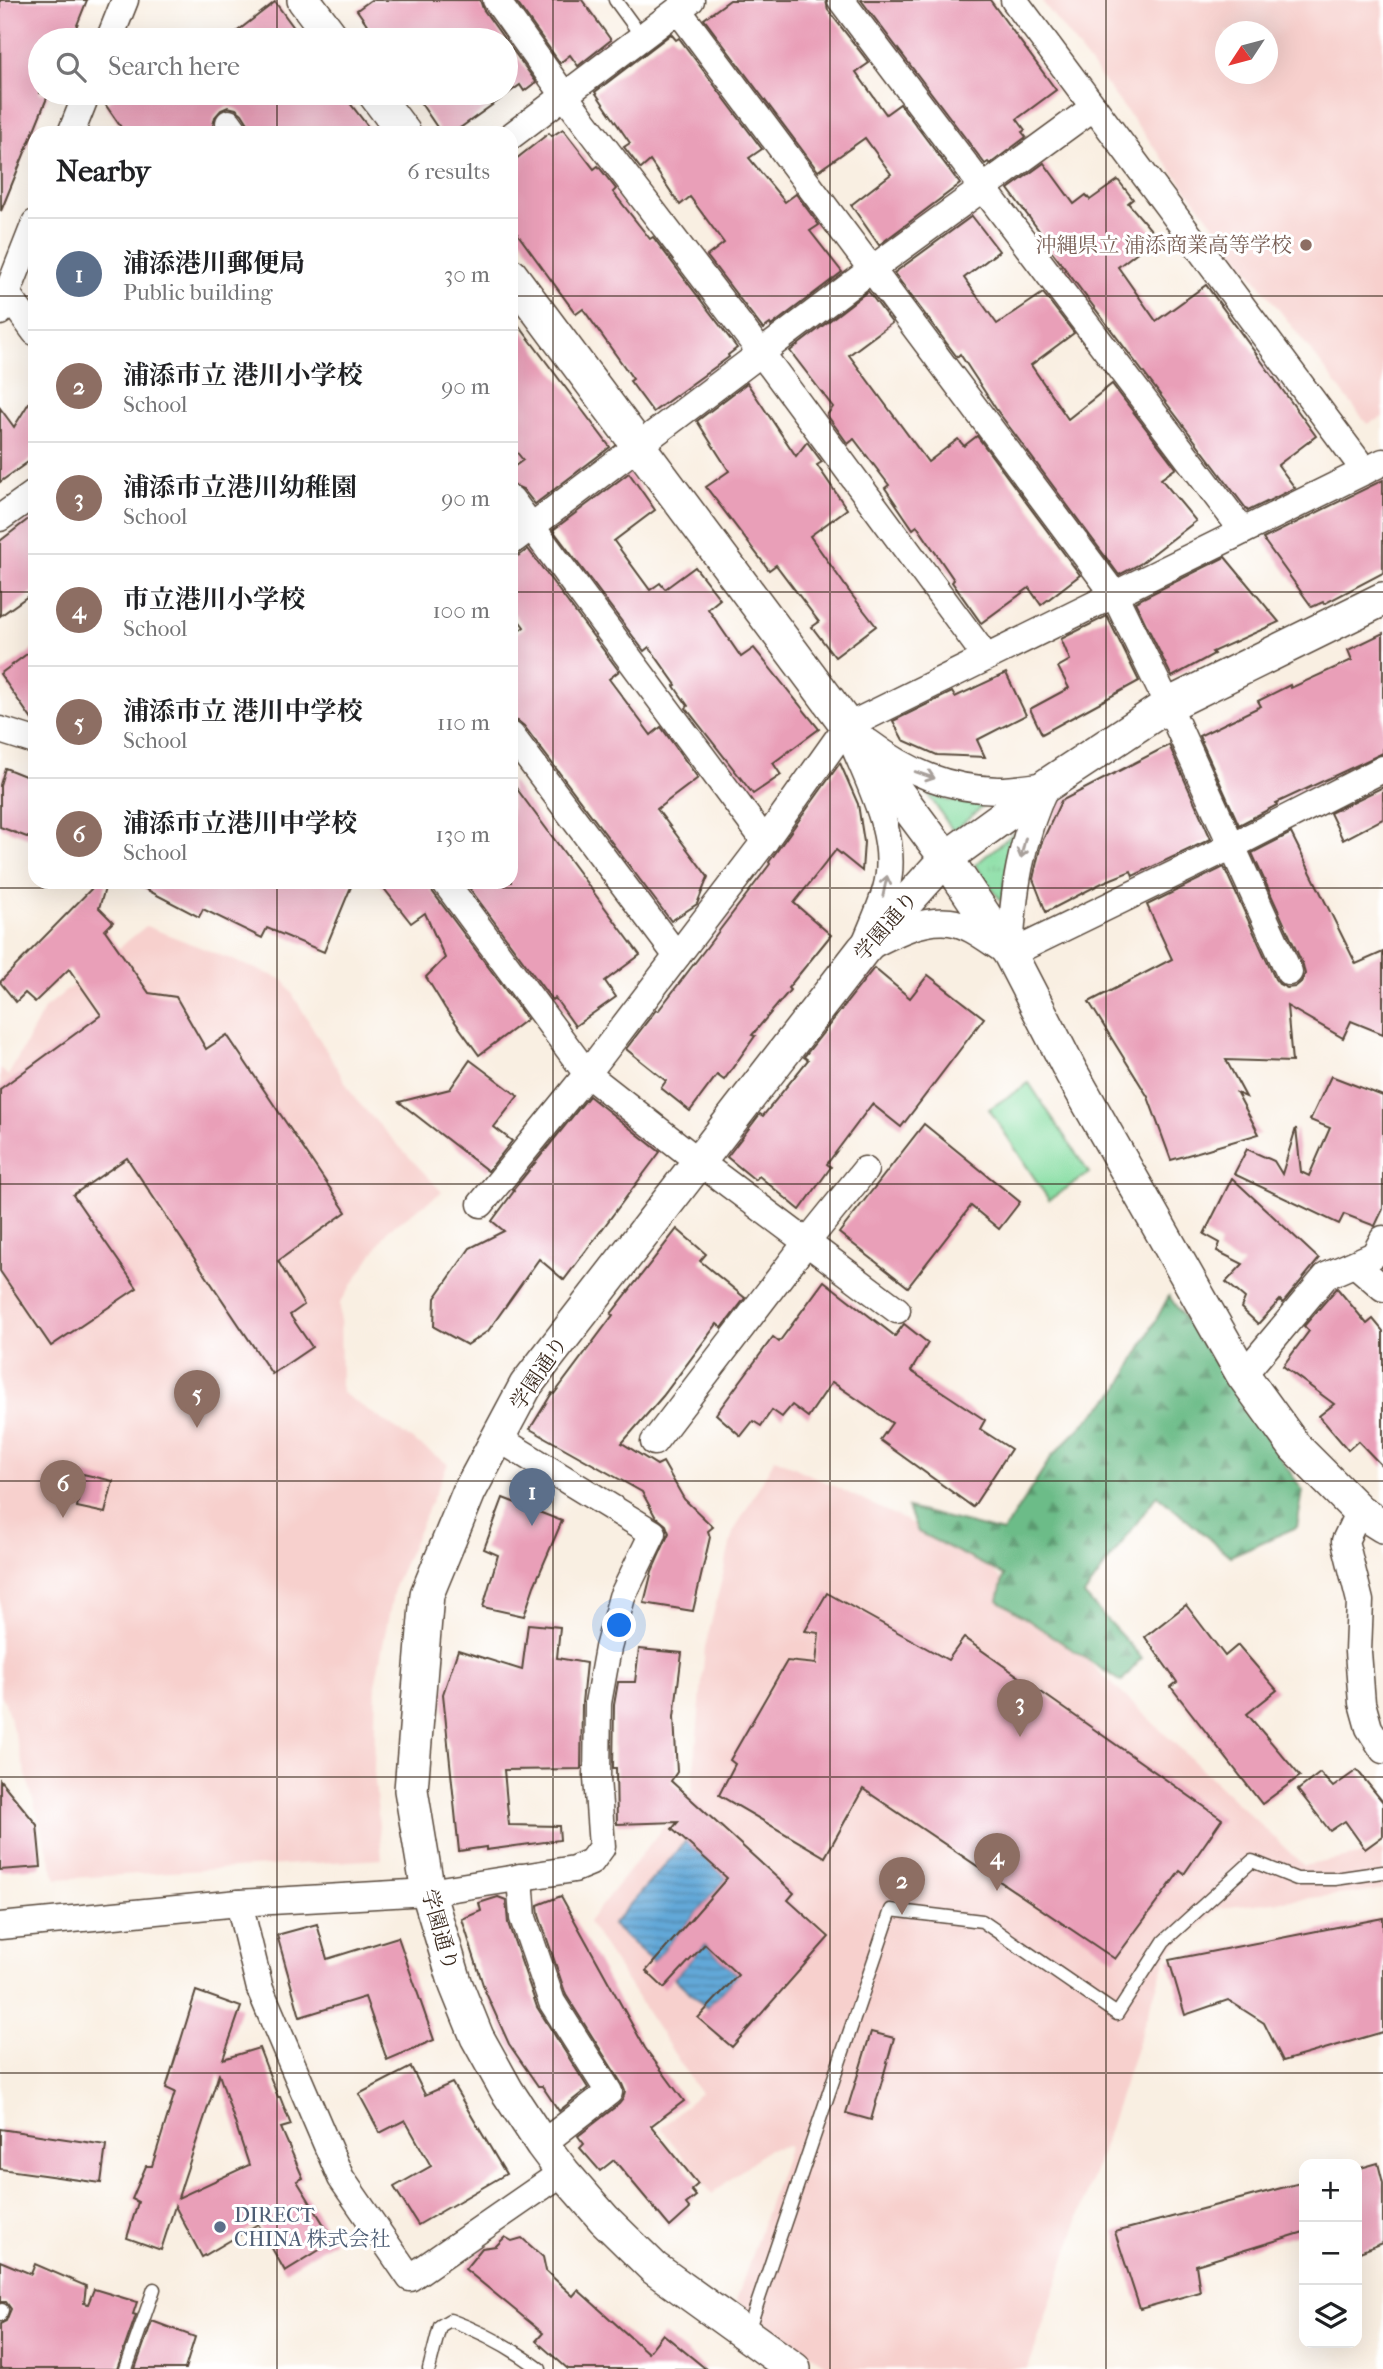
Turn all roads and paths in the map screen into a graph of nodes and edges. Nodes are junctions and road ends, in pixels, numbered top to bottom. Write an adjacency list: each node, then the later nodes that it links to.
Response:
1 (125, 0): 8 (street)
2 (304, 0): 9 (street)
3 (496, 0): 10 (street)
4 (615, 0): 12 (lane)
5 (841, 0): 20 (street)
6 (1014, 0): 16 (street)
7 (685, 5): 12 (street); 22 (street)
8 (114, 28)
9 (325, 28)
10 (516, 28)
11 (518, 31): 13 (street)
12 (642, 37): 13 (street)
13 (564, 95): 19 (street); 26 (street)
14 (83, 105): 17 (street)
15 (382, 105): 18 (street)
16 (1094, 107): 20 (street); 28 (street)
17 (74, 126)
18 (399, 126)
19 (518, 131)
20 (982, 187): 22 (street); 31 (street)
21 (28, 240): 24 (street)
22 (872, 269): 26 (street); 33 (street)
23 (518, 284): 27 (street)
24 (3, 303): 25 (street)
25 (28, 326)
26 (762, 354): 27 (street); 35 (street)
27 (639, 445): 32 (street); 37 (street)
28 (1374, 467): 31 (street)
29 (28, 498): 30 (street)
30 (0, 519)
31 (1243, 531): 33 (street)
32 (521, 534): 43 (street)
33 (1114, 594): 35 (street); 36 (street)
34 (1383, 599): 36 (street, 学園通り)
35 (986, 657): 37 (street)
36 (1168, 705): 42 (street, 学園通り); 44 (street)
37 (846, 727): 42 (street, one-way to 42); 43 (street); 45 (street); 47 (street, one-way to 37)
38 (0, 730): 39 (street)
39 (28, 739)
40 (518, 744): 49 (street)
41 (1383, 769): 44 (street)
42 (1047, 785): 45 (street, 学園通り); 48 (street, one-way to 48)
43 (765, 841): 49 (street)
44 (1232, 846): 48 (street); 50 (street)
45 (946, 858): 47 (street, 学園通り); 48 (street)
46 (450, 889): 51 (street)
47 (863, 950): 48 (street); 52 (street, 学園通り)
48 (1010, 954): 60 (street)
49 (677, 956): 51 (street)
50 (1289, 972)
51 (587, 1074): 52 (street); 54 (street)
52 (698, 1161): 56 (street); 61 (street, 学園通り)
53 (865, 1171): 56 (street)
54 (481, 1204)
55 (1383, 1239): 57 (street)
56 (806, 1243): 59 (street); 62 (street)
57 (1355, 1264): 58 (street); 60 (street)
58 (1383, 1288)
59 (897, 1310)
60 (1243, 1375): 63 (street)
61 (498, 1438): 66 (street); 67 (street, 学園通り)
62 (654, 1442)
63 (1371, 1518): 64 (street)
64 (1383, 1750)
65 (1383, 1872): 73 (lane)
66 (520, 1877): 67 (street); 70 (street)
67 (428, 1892): 68 (street); 70 (street, 学園通り)
68 (239, 1903): 69 (street); 71 (street)
69 (0, 1926)
70 (542, 2144): 71 (street, 学園通り)
71 (563, 2172): 73 (street, 学園通り)
72 (155, 2289): 75 (lane)
73 (747, 2335): 74 (street, 学園通り)
74 (785, 2366)
75 (126, 2369)
76 (429, 2369): 77 (lane)
77 (540, 2369)

